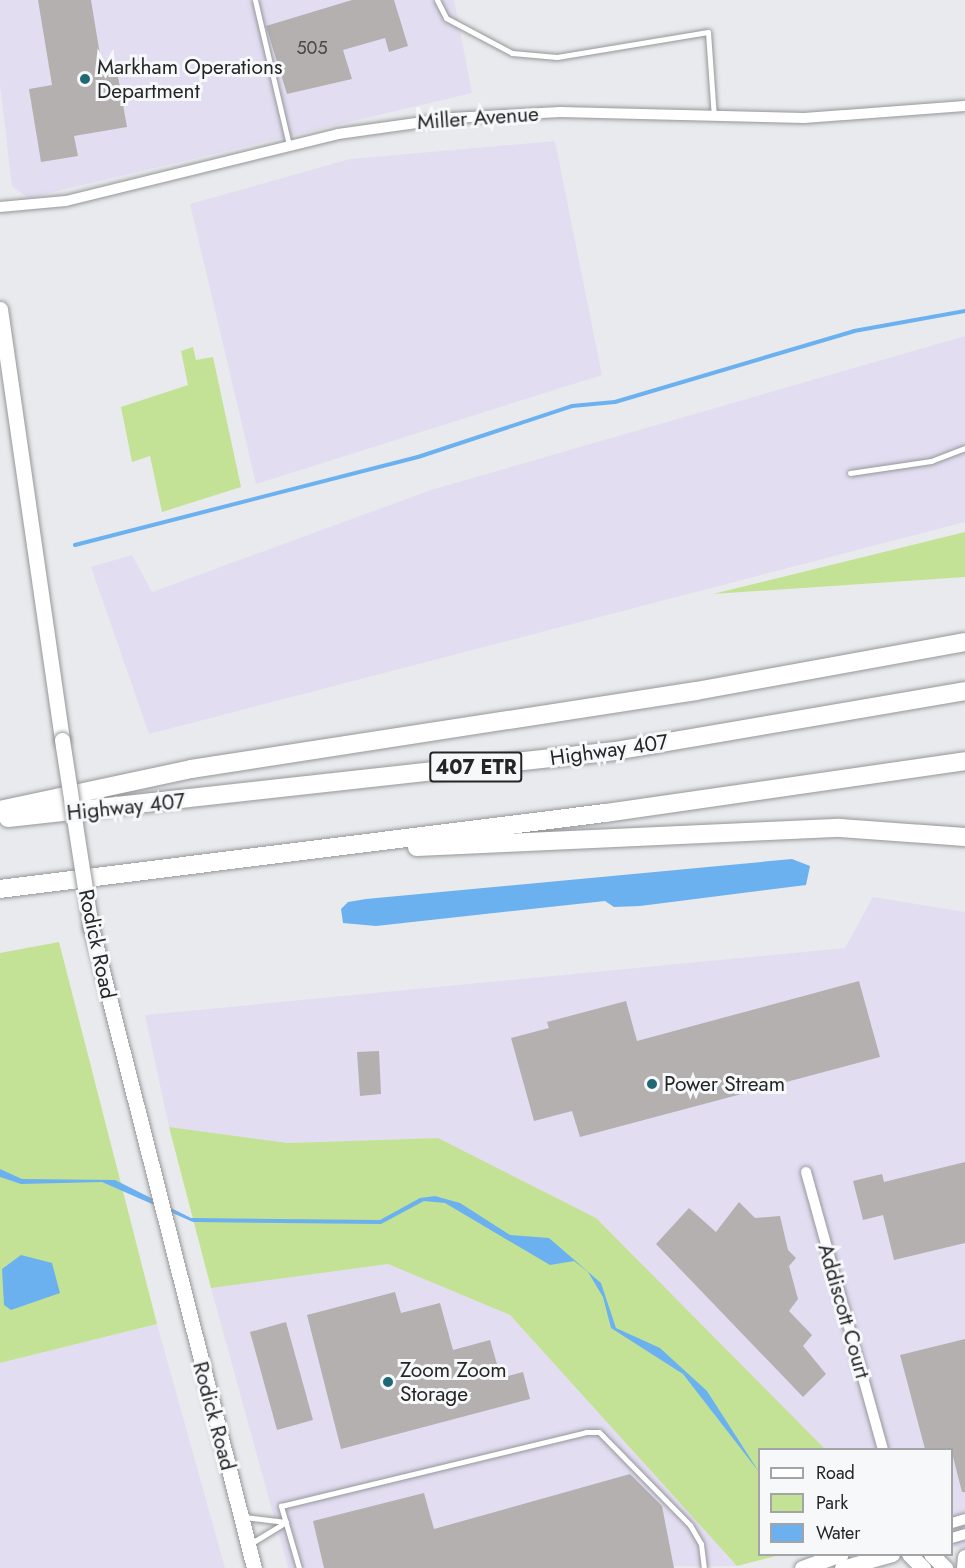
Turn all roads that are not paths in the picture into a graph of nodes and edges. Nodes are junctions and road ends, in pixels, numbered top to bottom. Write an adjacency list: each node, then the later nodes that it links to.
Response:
1 (255, 0): 5 (lane)
2 (437, 0): 4 (lane)
3 (965, 106): 4 (street, Miller Avenue)
4 (714, 117): 5 (street, Miller Avenue)
5 (289, 145): 6 (street, Miller Avenue)
6 (0, 207)
7 (0, 309): 8 (main road, Rodick Road)
8 (1, 330): 21 (main road, Rodick Road, bridge)
9 (965, 448): 10 (lane)
10 (850, 473)
11 (965, 642): 14 (highway)
12 (965, 691): 15 (highway, Highway 407 / 407 ETR)
13 (965, 761): 17 (highway)
14 (0, 810)
15 (0, 819)
16 (965, 837): 17 (highway)
17 (325, 849): 18 (highway)
18 (0, 889)
19 (806, 1172): 20 (street, Addiscott Court)
20 (883, 1448)
21 (241, 1516): 22 (lane); 23 (main road, Rodick Road)
22 (286, 1522): 23 (lane); 30 (lane); 31 (lane)
23 (248, 1545): 29 (main road, Rodick Road)
24 (835, 1556): 32 (main road)
25 (885, 1556): 33 (main road)
26 (911, 1556): 34 (main road)
27 (933, 1556): 35 (main road)
28 (965, 1557): 36 (main road)
29 (254, 1568)
30 (298, 1568)
31 (704, 1568)
32 (802, 1568)
33 (843, 1568)
34 (923, 1568)
35 (945, 1568)
36 (964, 1568)

